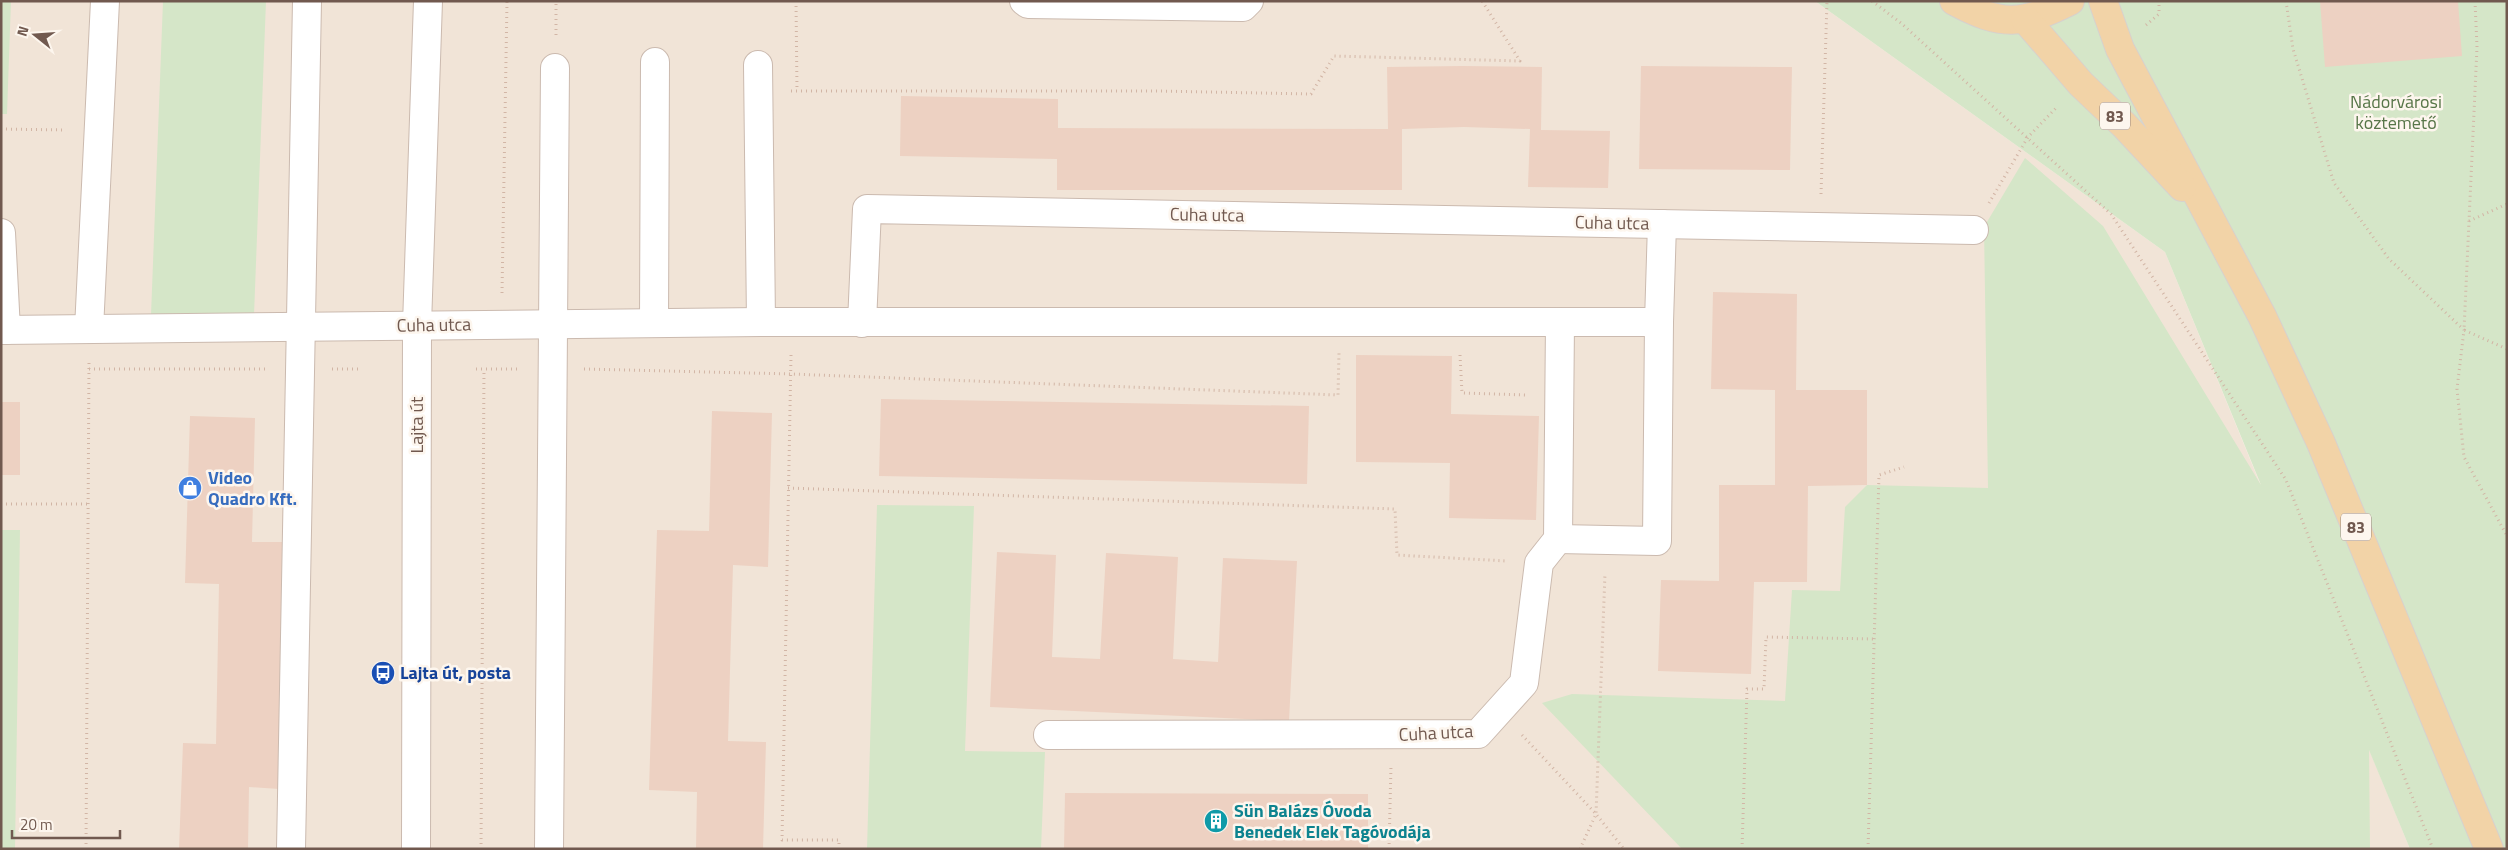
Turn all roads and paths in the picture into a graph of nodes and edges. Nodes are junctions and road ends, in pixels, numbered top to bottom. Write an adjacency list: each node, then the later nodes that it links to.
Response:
1 (105, 1): 23 (street)
2 (307, 1): 41 (street)
3 (428, 1): 40 (street, Lajta út)
4 (507, 1): 38 (path)
5 (796, 1): 20 (path)
6 (1024, 1): 7 (street)
7 (1249, 1)
8 (1482, 1): 20 (path)
9 (1827, 1): 29 (path)
10 (1872, 1): 24 (path)
11 (1954, 1): 16 (main road)
12 (2070, 1): 16 (main road)
13 (2103, 1): 26 (main road, 83)
14 (2286, 1): 44 (path)
15 (2475, 1): 27 (path)
16 (2024, 19): 26 (main road, 83)
17 (655, 62): 35 (street)
18 (758, 65): 21 (street)
19 (556, 68): 39 (street)
20 (798, 91): 21 (path)
21 (758, 93): 32 (street)
22 (1, 129): 23 (path)
23 (98, 131): 42 (street)
24 (2028, 137): 30 (path); 80 (path)
25 (2507, 204): 27 (path)
26 (2205, 212): 81 (main road, 83)
27 (2469, 221): 44 (path)
28 (1662, 224): 29 (street, Cuha utca); 34 (street, Cuha utca); 37 (street, Cuha utca)
29 (1820, 227): 30 (street, Cuha utca)
30 (1974, 230)
31 (1, 233): 43 (street, Cuha utca)
32 (761, 322): 35 (street, Cuha utca); 36 (street, Cuha utca)
33 (1560, 322): 34 (street, Cuha utca); 37 (street, Cuha utca); 55 (street)
34 (1659, 322): 62 (street)
35 (654, 323): 39 (street, Cuha utca)
36 (791, 323): 37 (street, Cuha utca); 54 (path)
37 (862, 323)
38 (502, 324): 39 (street, Cuha utca); 40 (street, Cuha utca)
39 (553, 324): 53 (street)
40 (417, 325): 41 (street, Cuha utca); 71 (street, Lajta út)
41 (301, 326): 42 (street, Cuha utca); 48 (street)
42 (89, 328): 43 (street, Cuha utca); 49 (path)
43 (3, 330)
44 (2464, 330): 46 (path); 60 (path)
45 (1339, 346): 54 (path)
46 (2507, 349)
47 (1460, 350): 55 (path)
48 (300, 368): 49 (path); 50 (path); 70 (street)
49 (88, 369): 59 (path)
50 (359, 369)
51 (476, 369): 52 (path)
52 (484, 369): 53 (path); 72 (path)
53 (552, 369): 54 (path); 73 (street)
54 (791, 374): 57 (path)
55 (1559, 396): 61 (street)
56 (1904, 467): 64 (path)
57 (788, 488): 63 (path); 74 (path)
58 (1, 504): 59 (path)
59 (87, 504): 69 (path)
60 (2507, 536)
61 (1558, 539): 62 (street); 63 (street)
62 (1606, 541): 68 (path)
63 (1539, 563): 65 (street, Cuha utca)
64 (1874, 639): 78 (path); 79 (path)
65 (1499, 711): 67 (street, Cuha utca); 68 (path)
66 (1048, 735): 67 (street, Cuha utca)
67 (1391, 735): 75 (path)
68 (1596, 814): 76 (path); 77 (path)
69 (86, 849)
70 (291, 849)
71 (416, 849)
72 (481, 849)
73 (549, 849)
74 (839, 849)
75 (1389, 849)
76 (1580, 849)
77 (1624, 849)
78 (1742, 849)
79 (1868, 849)
80 (2433, 849)
81 (2489, 849)

